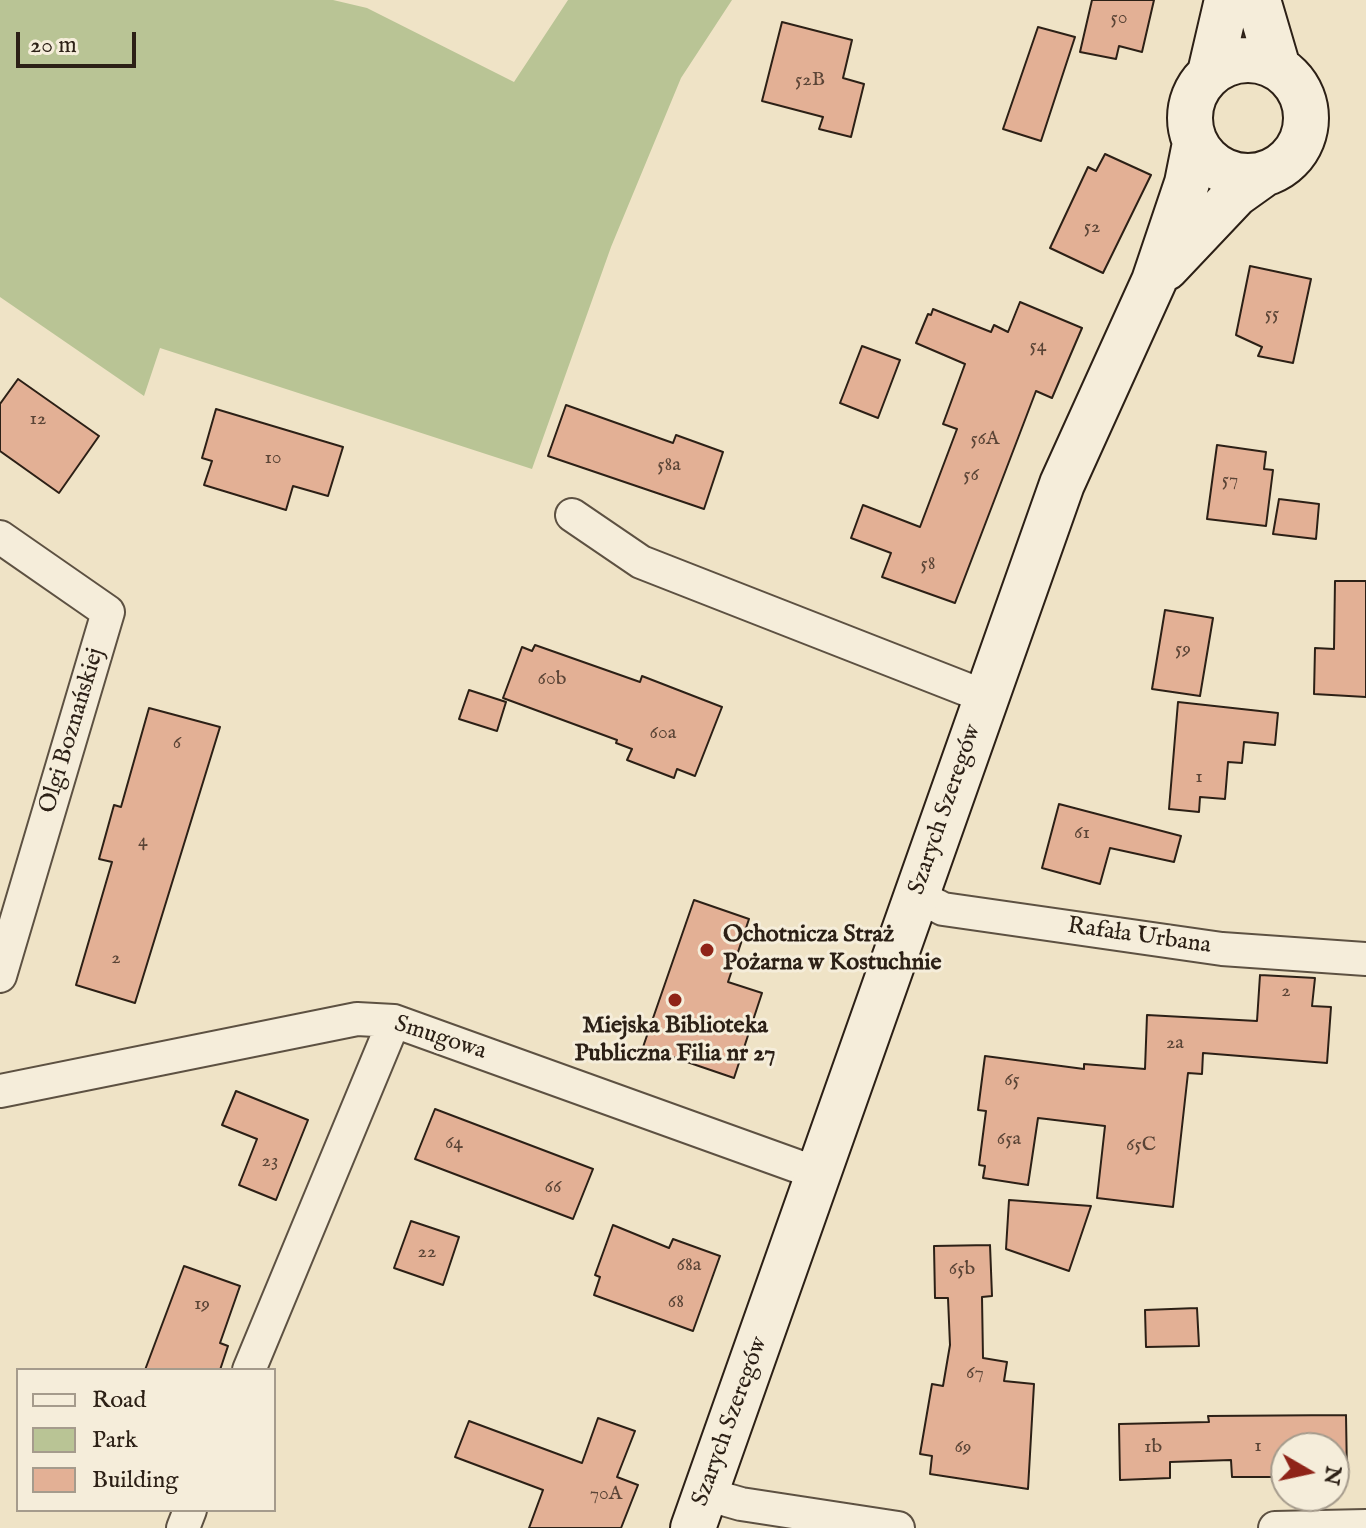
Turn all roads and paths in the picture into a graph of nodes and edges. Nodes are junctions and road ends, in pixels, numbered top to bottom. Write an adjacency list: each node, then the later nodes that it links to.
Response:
1 (1227, 0): 4 (street)
2 (1258, 0): 3 (street)
3 (1278, 68): 4 (street); 6 (street)
4 (1210, 73): 5 (street)
5 (1195, 143): 6 (street); 7 (street, Szarych Szeregów)
6 (1264, 174): 7 (street, Szarych Szeregów)
7 (1154, 281): 10 (street, Szarych Szeregów)
8 (572, 515): 10 (street)
9 (0, 537): 13 (street, Olgi Boznańskiej)
10 (986, 697): 11 (street, Szarych Szeregów)
11 (916, 895): 12 (street, Rafała Urbana); 16 (street, Szarych Szeregów)
12 (1366, 959)
13 (0, 976)
14 (394, 1021): 15 (street, Smugowa); 16 (street, Smugowa); 17 (street)
15 (0, 1091)
16 (819, 1174): 18 (street, Szarych Szeregów)
17 (250, 1368)
18 (699, 1511): 20 (street)
19 (1366, 1526): 21 (street)
20 (898, 1528)
21 (1275, 1528)

